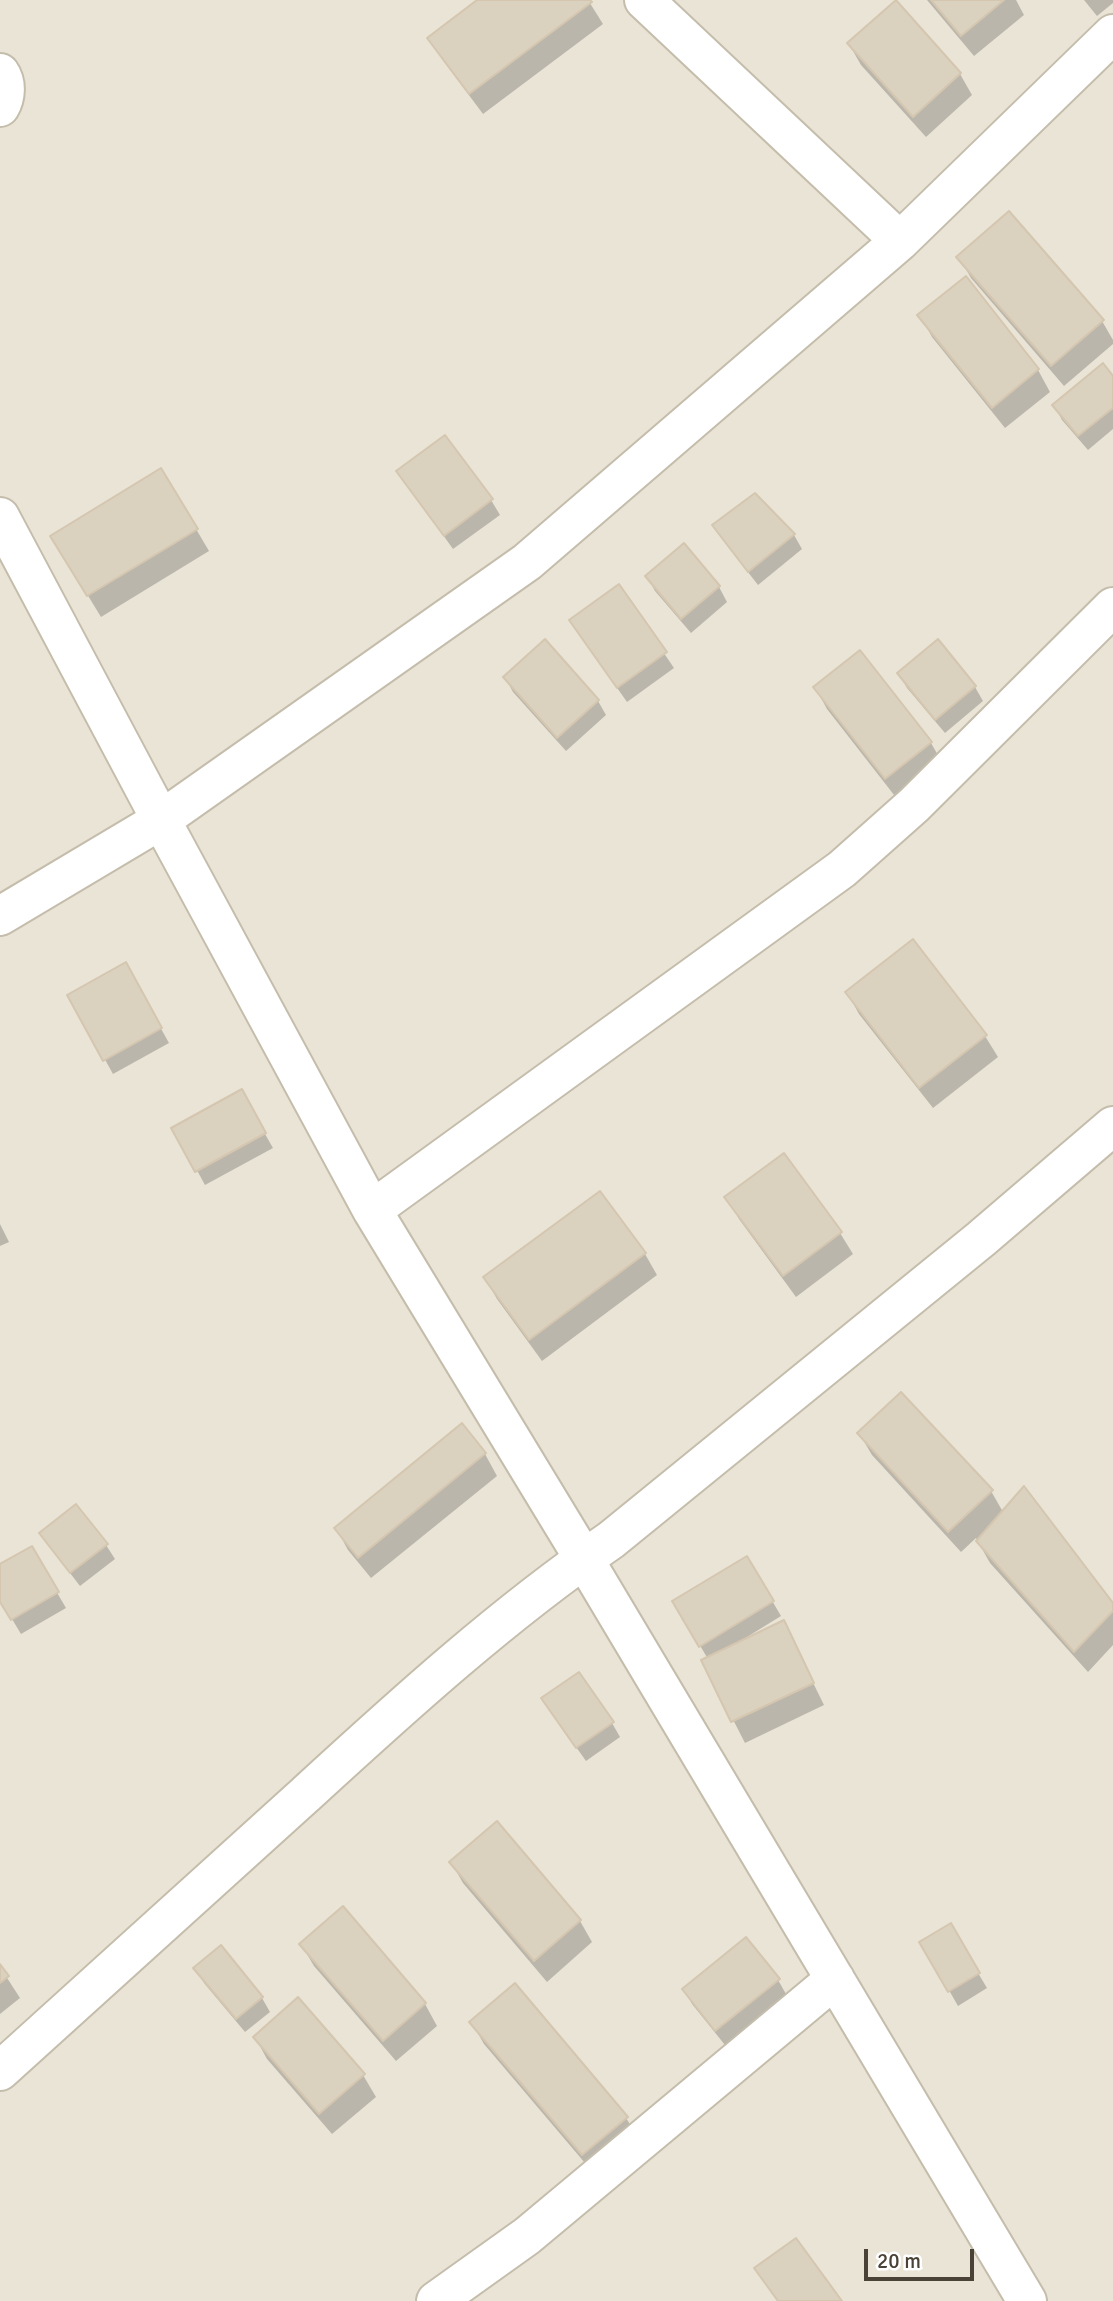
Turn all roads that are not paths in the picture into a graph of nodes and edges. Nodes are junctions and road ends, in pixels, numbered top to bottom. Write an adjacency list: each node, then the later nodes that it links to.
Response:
1 (644, 0): 5 (street)
2 (1113, 34): 5 (street)
3 (0, 73): 4 (street)
4 (0, 107)
5 (900, 241): 8 (street)
6 (0, 517): 8 (street)
7 (1113, 607): 11 (street)
8 (161, 820): 9 (street); 11 (street)
9 (0, 916)
10 (1113, 1126): 12 (street)
11 (372, 1210): 12 (street)
12 (584, 1559): 13 (street); 14 (street)
13 (835, 1979): 15 (street); 16 (street)
14 (0, 2071)
15 (436, 2301)
16 (1027, 2301)

